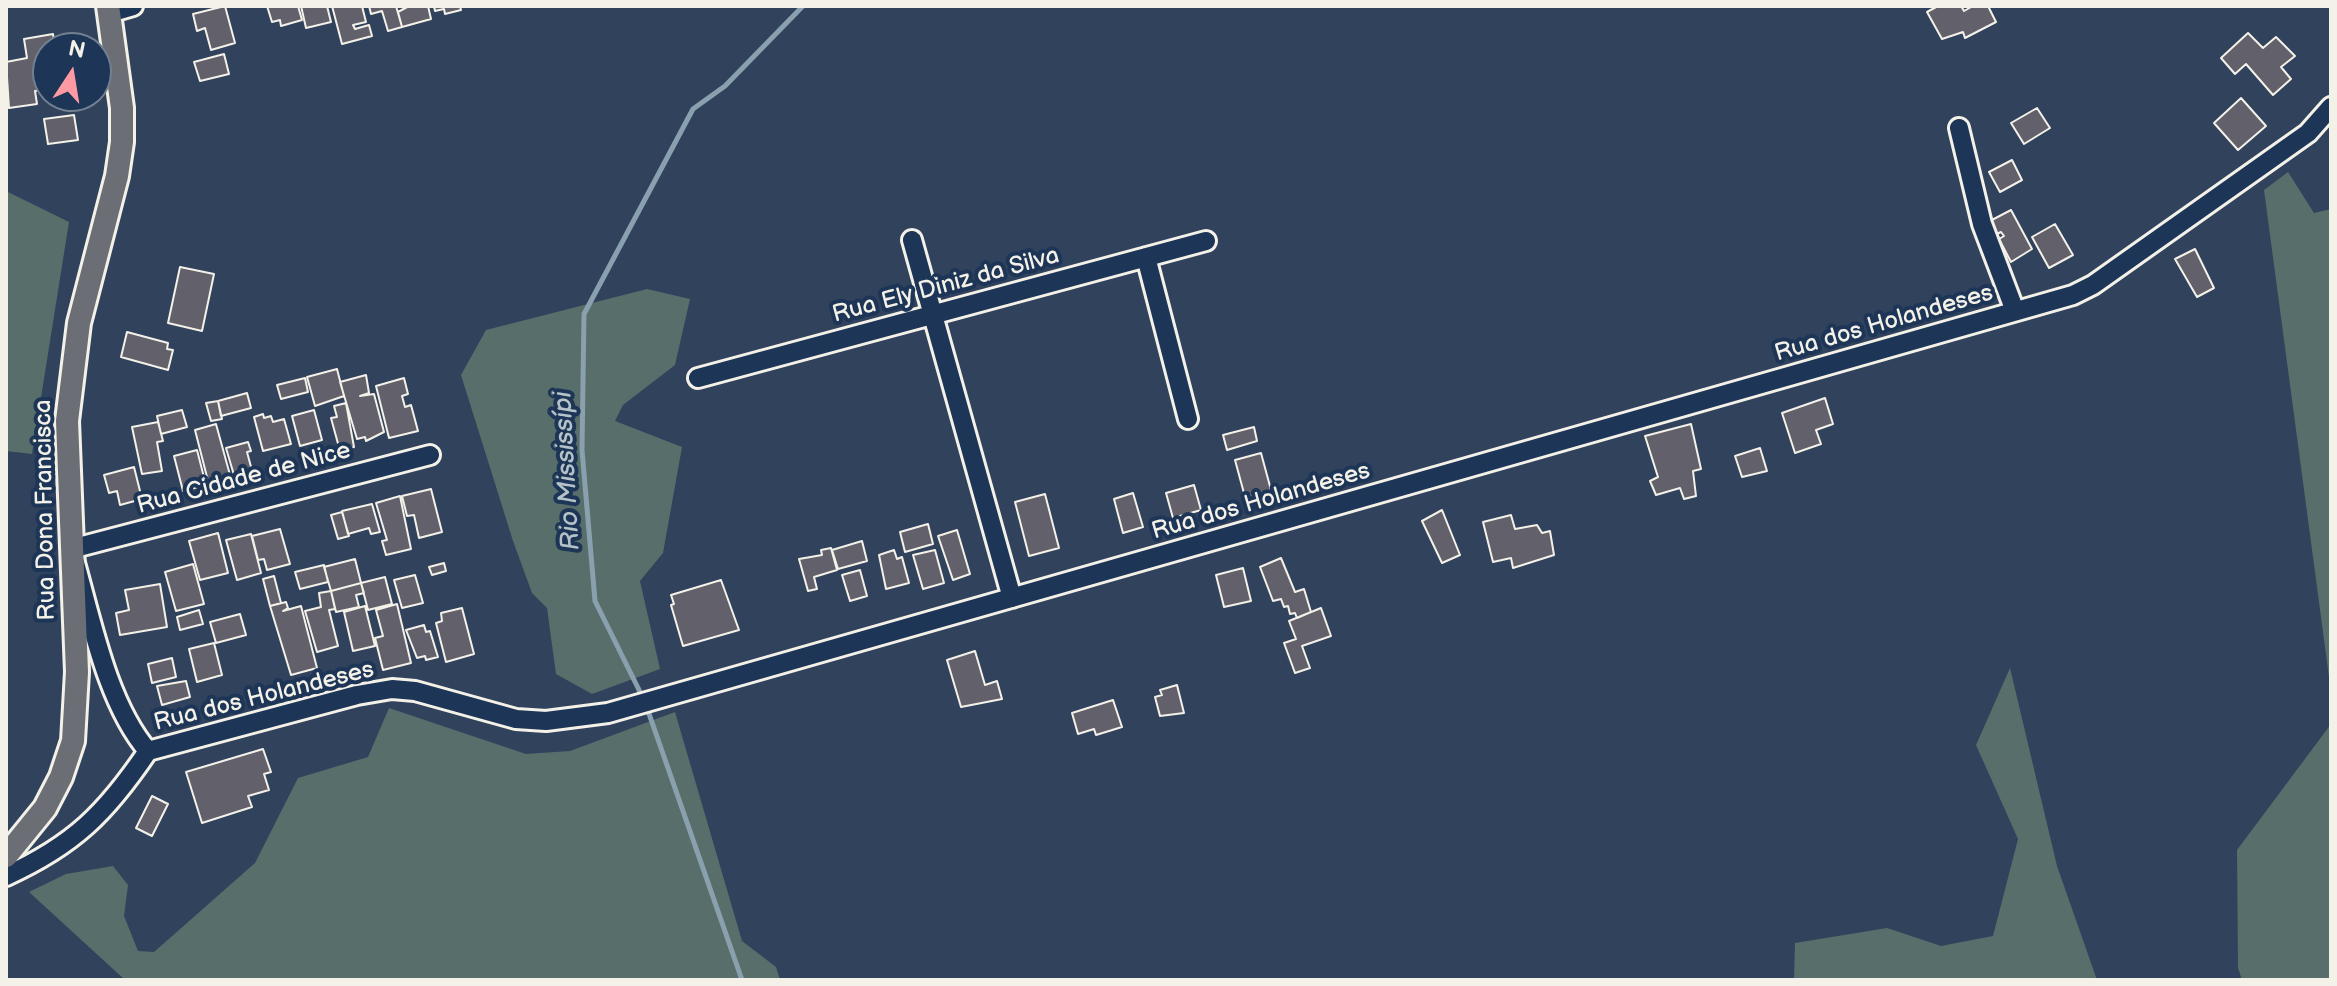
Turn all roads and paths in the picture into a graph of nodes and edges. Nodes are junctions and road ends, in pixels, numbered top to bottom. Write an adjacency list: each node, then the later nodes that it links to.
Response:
1 (133, 6): 2 (street)
2 (108, 9): 13 (main road, Rua Dona Francisca)
3 (2331, 107): 8 (street, Rua dos Holandeses)
4 (1959, 128): 8 (street)
5 (912, 240): 9 (street)
6 (1206, 241): 7 (street, Rua Ely Diniz da Silva)
7 (1146, 257): 9 (street, Rua Ely Diniz da Silva); 11 (street)
8 (2015, 311): 14 (street, Rua dos Holandeses)
9 (933, 315): 10 (street, Rua Ely Diniz da Silva); 14 (street)
10 (698, 378)
11 (1188, 419)
12 (430, 455): 13 (street, Rua Cidade de Nice)
13 (71, 549): 15 (street, Rua dos Holandeses); 16 (main road, Rua Dona Francisca)
14 (1012, 598): 15 (street, Rua dos Holandeses)
15 (148, 751): 17 (street, Rua dos Holandeses)
16 (6, 856)
17 (6, 876)

